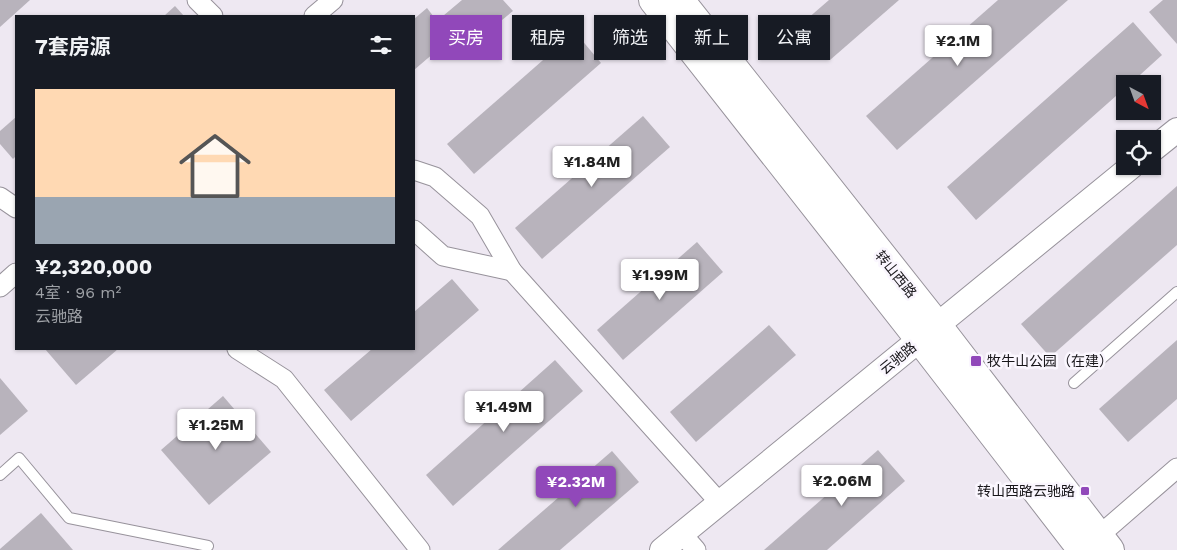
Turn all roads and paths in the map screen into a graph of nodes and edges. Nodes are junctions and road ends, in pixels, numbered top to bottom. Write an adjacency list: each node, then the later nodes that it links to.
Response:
1 (197, 0): 5 (street)
2 (333, 0): 6 (street)
3 (653, 0): 18 (main road, 转山西路)
4 (680, 0): 18 (main road, 转山西路)
5 (213, 15)
6 (315, 15)
7 (1177, 130): 8 (street)
8 (1161, 143)
9 (415, 170): 14 (street)
10 (1121, 175): 18 (street, 云驰路)
11 (0, 197): 12 (street)
12 (15, 207)
13 (415, 231): 14 (street)
14 (512, 271): 23 (street)
15 (15, 274): 16 (street)
16 (0, 287)
17 (1177, 292): 20 (lane)
18 (929, 333): 23 (street, 云驰路); 24 (main road, 转山西路); 29 (main road, 转山西路)
19 (239, 350): 27 (street)
20 (1074, 383)
21 (1177, 468): 24 (street)
22 (0, 475): 26 (lane)
23 (720, 503): 25 (street, 云驰路)
24 (1106, 541)
25 (689, 542): 28 (street, 云驰路)
26 (208, 546)
27 (420, 550)
28 (662, 550)
29 (1082, 550)

